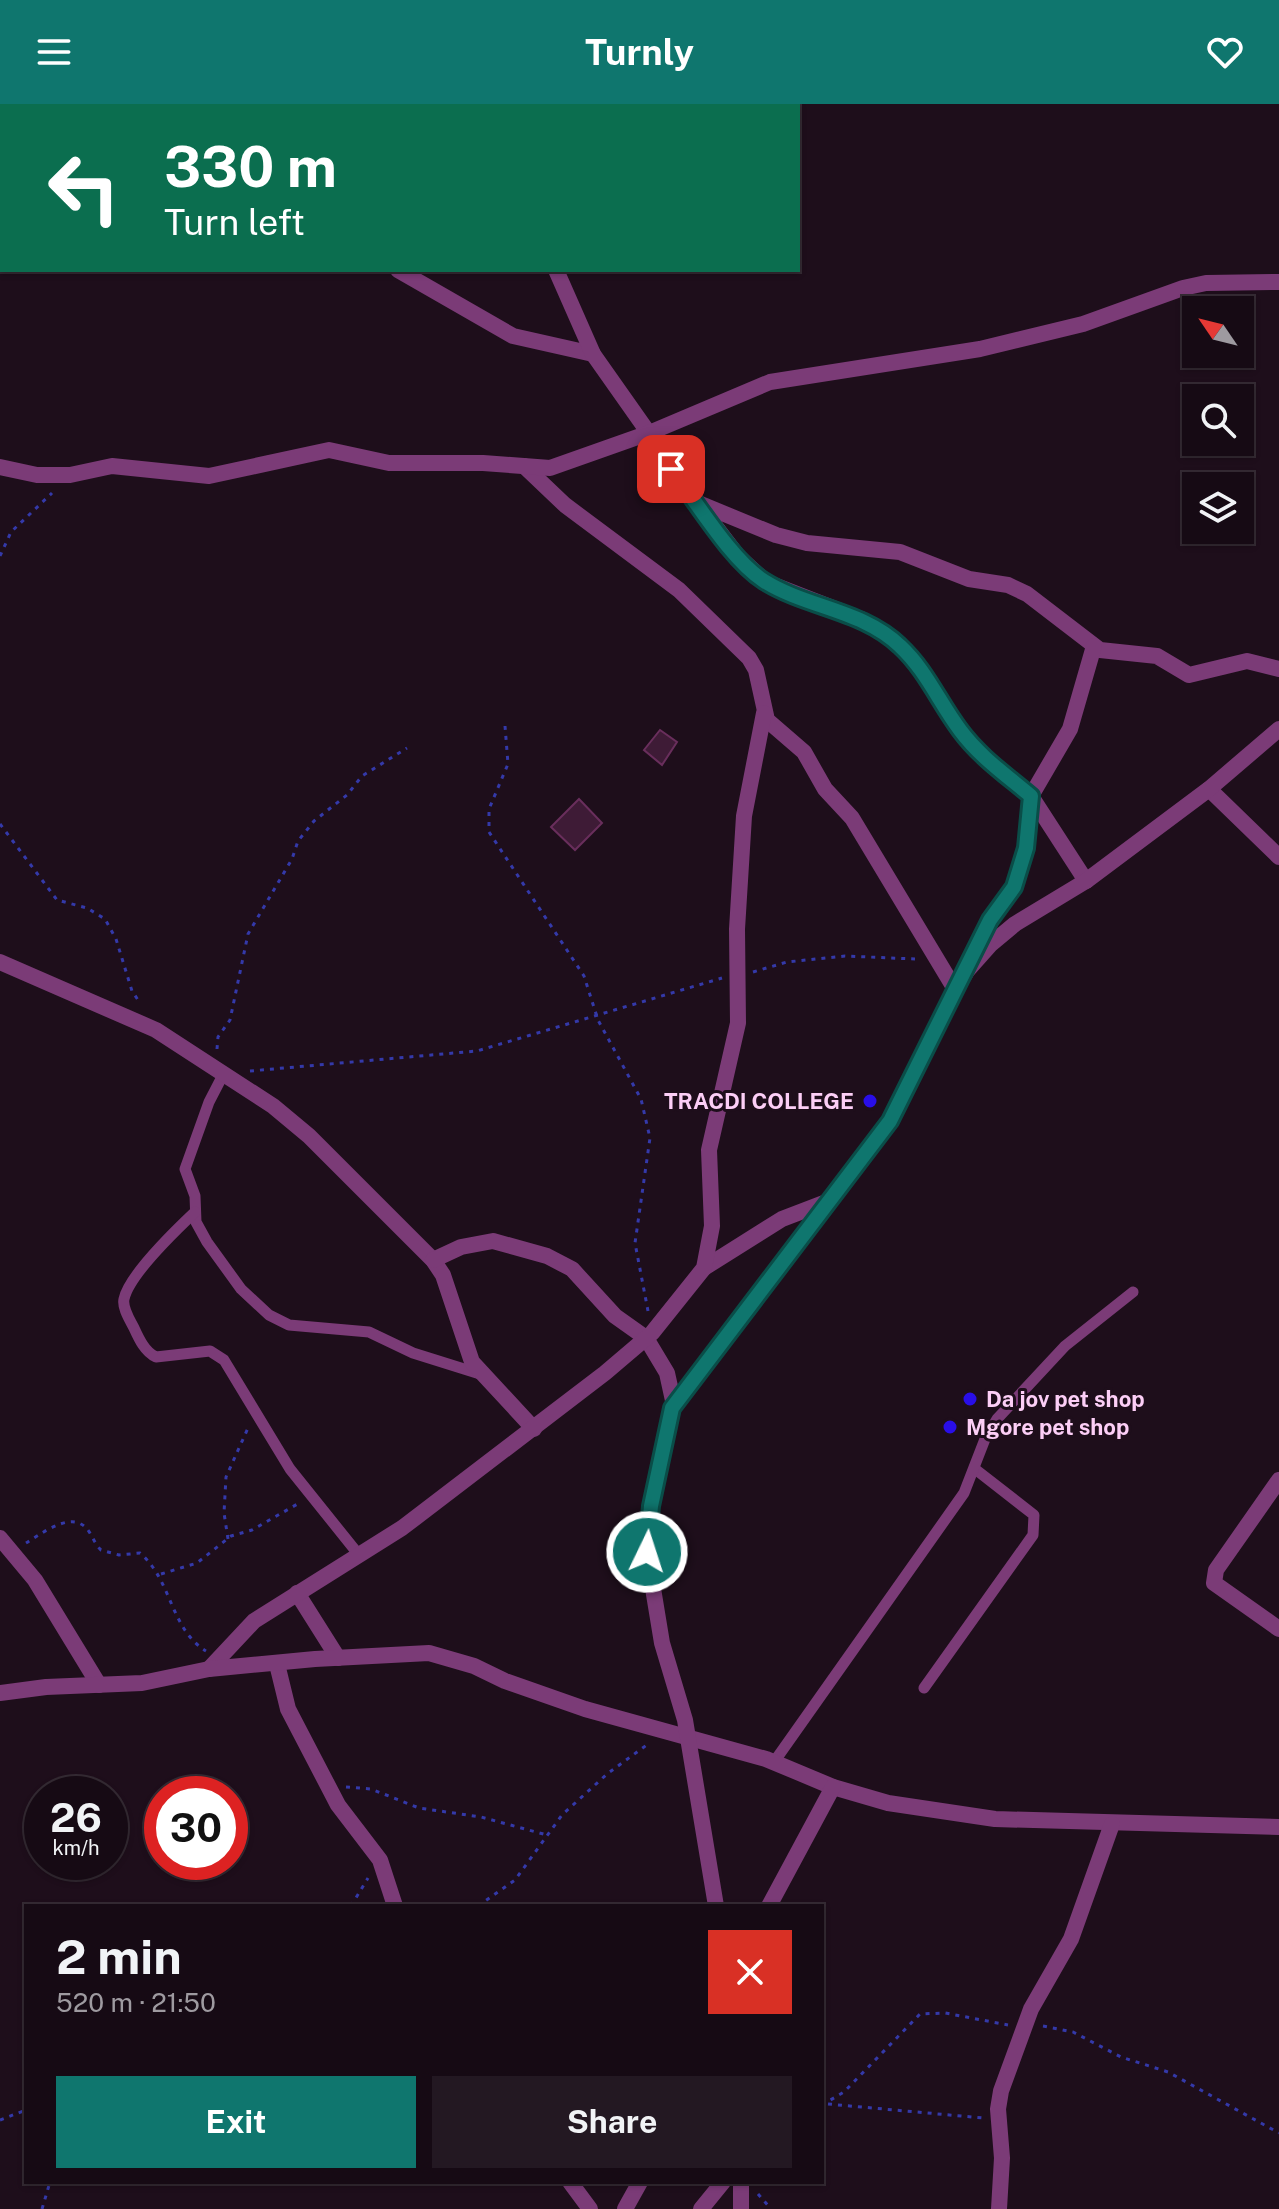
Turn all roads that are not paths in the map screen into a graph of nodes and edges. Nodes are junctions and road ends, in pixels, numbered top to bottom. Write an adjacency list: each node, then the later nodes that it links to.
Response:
1 (401, 272): 4 (street)
2 (557, 272): 4 (street)
3 (1279, 282): 5 (street)
4 (593, 354): 5 (street)
5 (649, 433): 6 (street); 8 (street)
6 (524, 466): 7 (street); 11 (street)
7 (0, 467)
8 (698, 503): 9 (street); 14 (street)
9 (1094, 646): 10 (street); 14 (street)
10 (1279, 669)
11 (764, 713): 19 (street); 24 (street)
12 (1275, 737): 13 (street)
13 (1209, 789): 15 (street); 16 (street)
14 (1031, 796): 16 (street); 18 (street)
15 (1279, 857)
16 (1086, 881): 18 (street)
17 (0, 962): 20 (street)
18 (967, 971): 19 (street)
19 (956, 991): 21 (street)
20 (223, 1073): 22 (lane); 23 (street)
21 (829, 1201): 24 (street); 28 (street)
22 (195, 1212): 27 (lane); 33 (lane)
23 (433, 1260): 26 (street); 27 (street)
24 (704, 1268): 26 (street)
25 (1133, 1292): 30 (lane)
26 (649, 1335): 28 (street); 29 (street)
27 (480, 1374): 29 (street)
28 (674, 1405): 42 (street)
29 (534, 1429): 33 (street)
30 (975, 1469): 40 (lane); 43 (lane)
31 (1279, 1480): 35 (street)
32 (0, 1538): 39 (street)
33 (359, 1555): 34 (street)
34 (297, 1593): 36 (street); 37 (street)
35 (1279, 1629)
36 (338, 1658): 38 (street); 42 (street)
37 (214, 1663): 38 (street); 39 (street)
38 (277, 1664): 47 (street)
39 (99, 1685): 41 (street)
40 (924, 1688)
41 (0, 1693)
42 (688, 1736): 43 (street); 48 (street)
43 (774, 1762): 44 (street)
44 (833, 1787): 45 (street); 49 (street)
45 (1112, 1824): 46 (street); 58 (street)
46 (1278, 1824)
47 (394, 1904)
48 (716, 1904)
49 (770, 1904)
50 (571, 2184): 54 (street)
51 (639, 2184): 55 (street)
52 (721, 2184): 56 (street)
53 (748, 2186): 57 (street)
54 (590, 2209)
55 (625, 2209)
56 (701, 2209)
57 (741, 2209)
58 (999, 2209)

